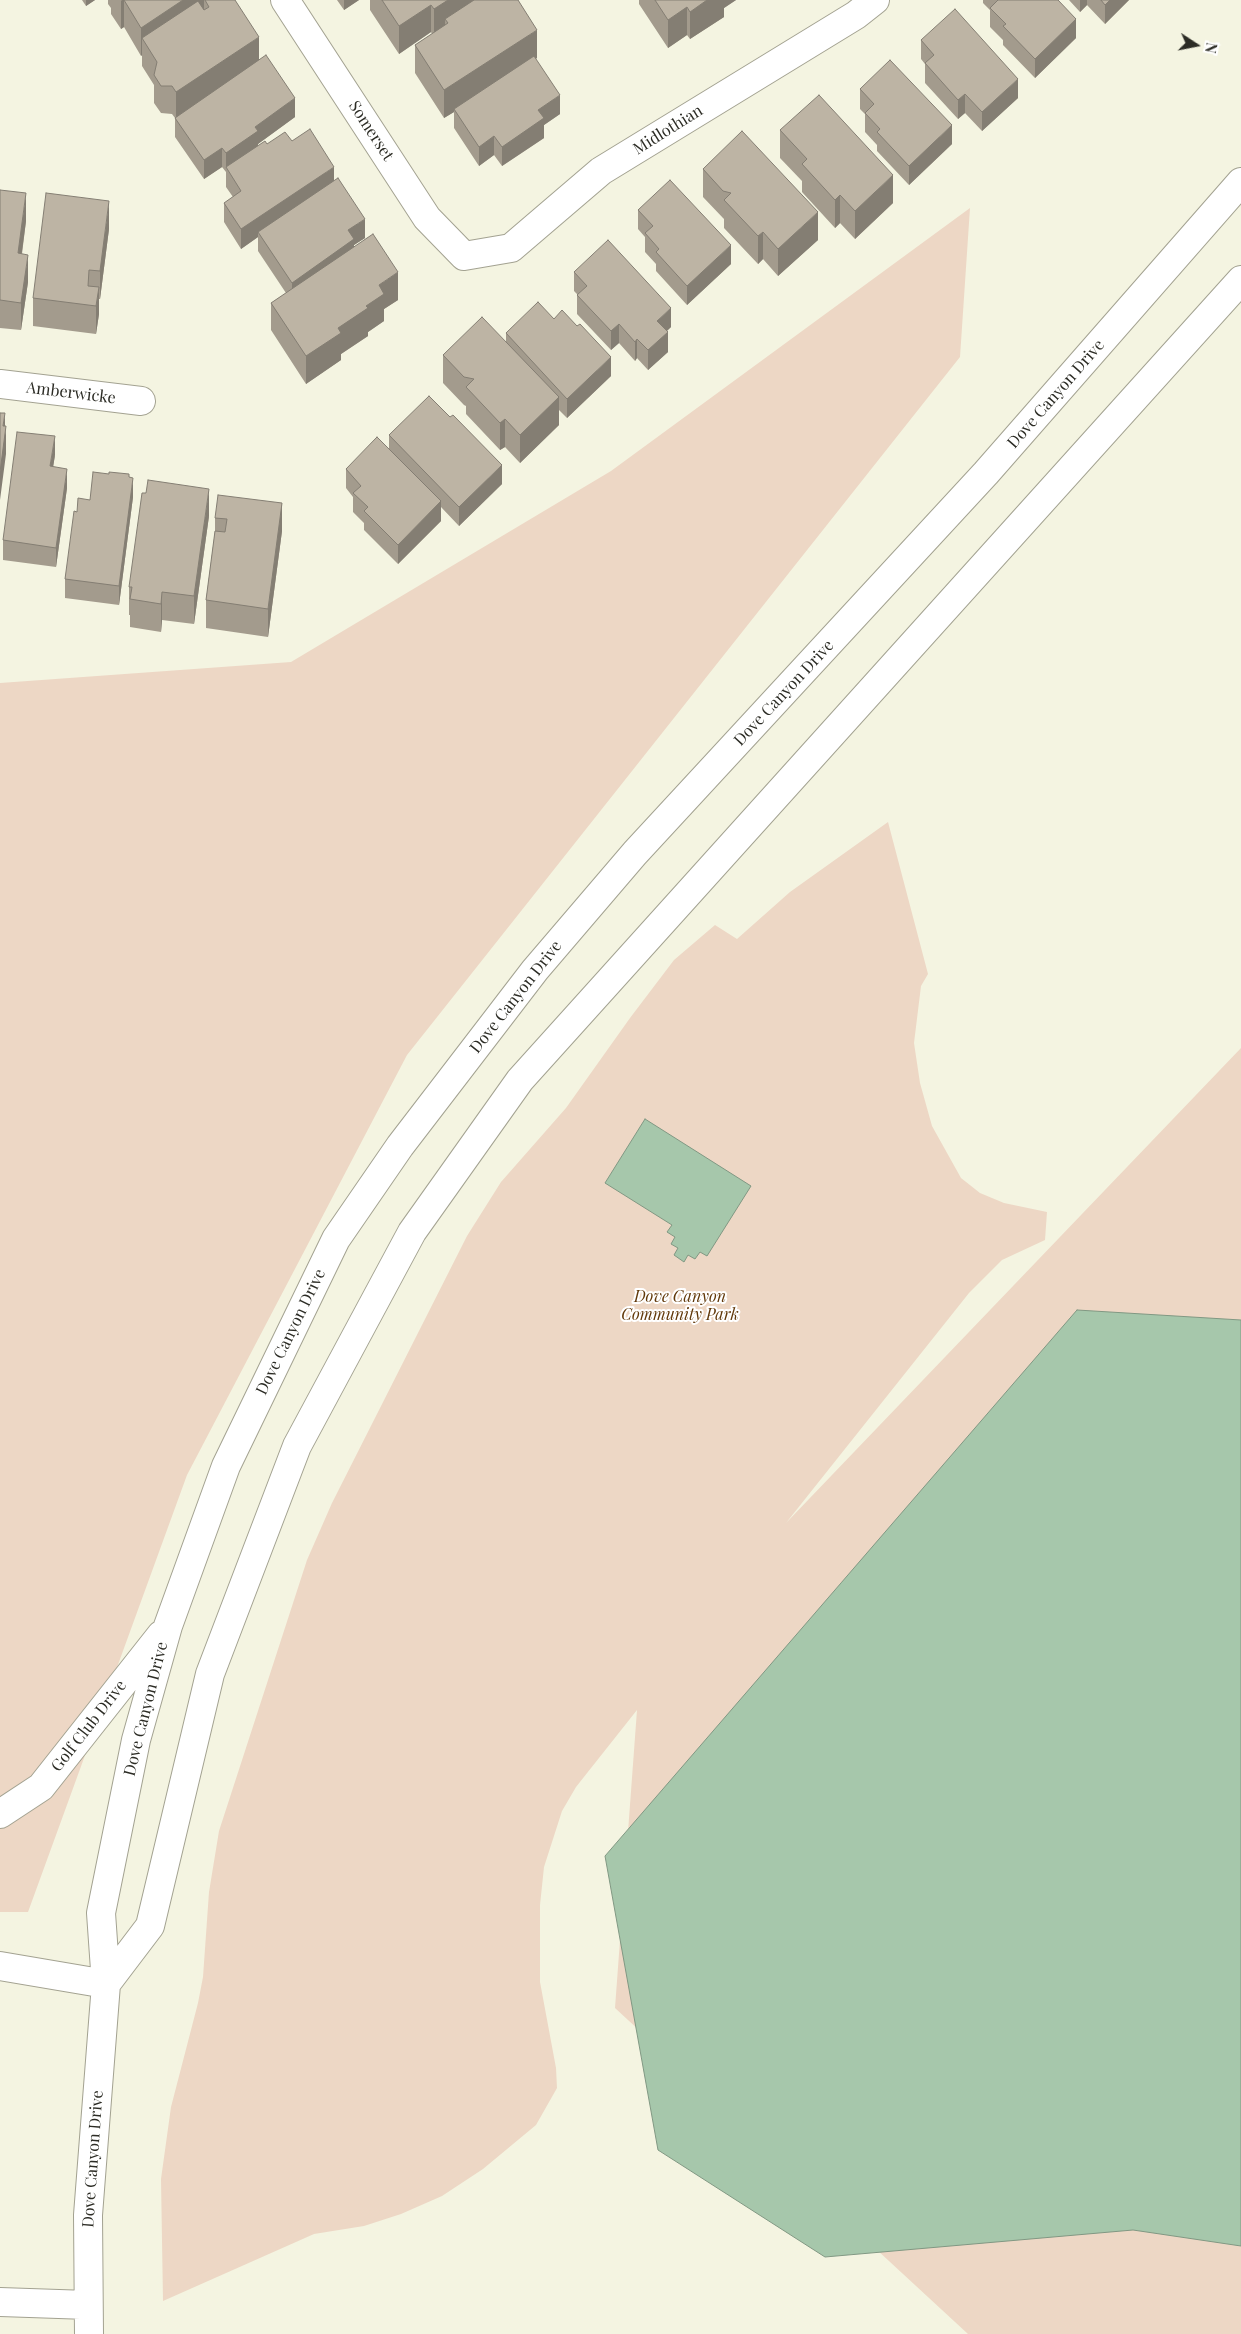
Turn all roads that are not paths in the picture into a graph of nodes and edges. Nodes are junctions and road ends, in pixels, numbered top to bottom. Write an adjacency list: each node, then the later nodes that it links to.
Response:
1 (285, 0): 4 (street, Somerset)
2 (859, 5): 4 (street, Midlothian)
3 (1241, 182): 8 (street, Dove Canyon Drive)
4 (464, 256)
5 (1241, 280): 11 (street)
6 (0, 384): 7 (street, Amberwicke)
7 (141, 401)
8 (168, 1626): 9 (street, Golf Club Drive); 11 (street, Dove Canyon Drive)
9 (0, 1814)
10 (0, 1966): 11 (street)
11 (106, 1984): 13 (street, Dove Canyon Drive)
12 (0, 2302): 13 (street)
13 (88, 2306): 14 (street, Dove Canyon Drive)
14 (89, 2334)

